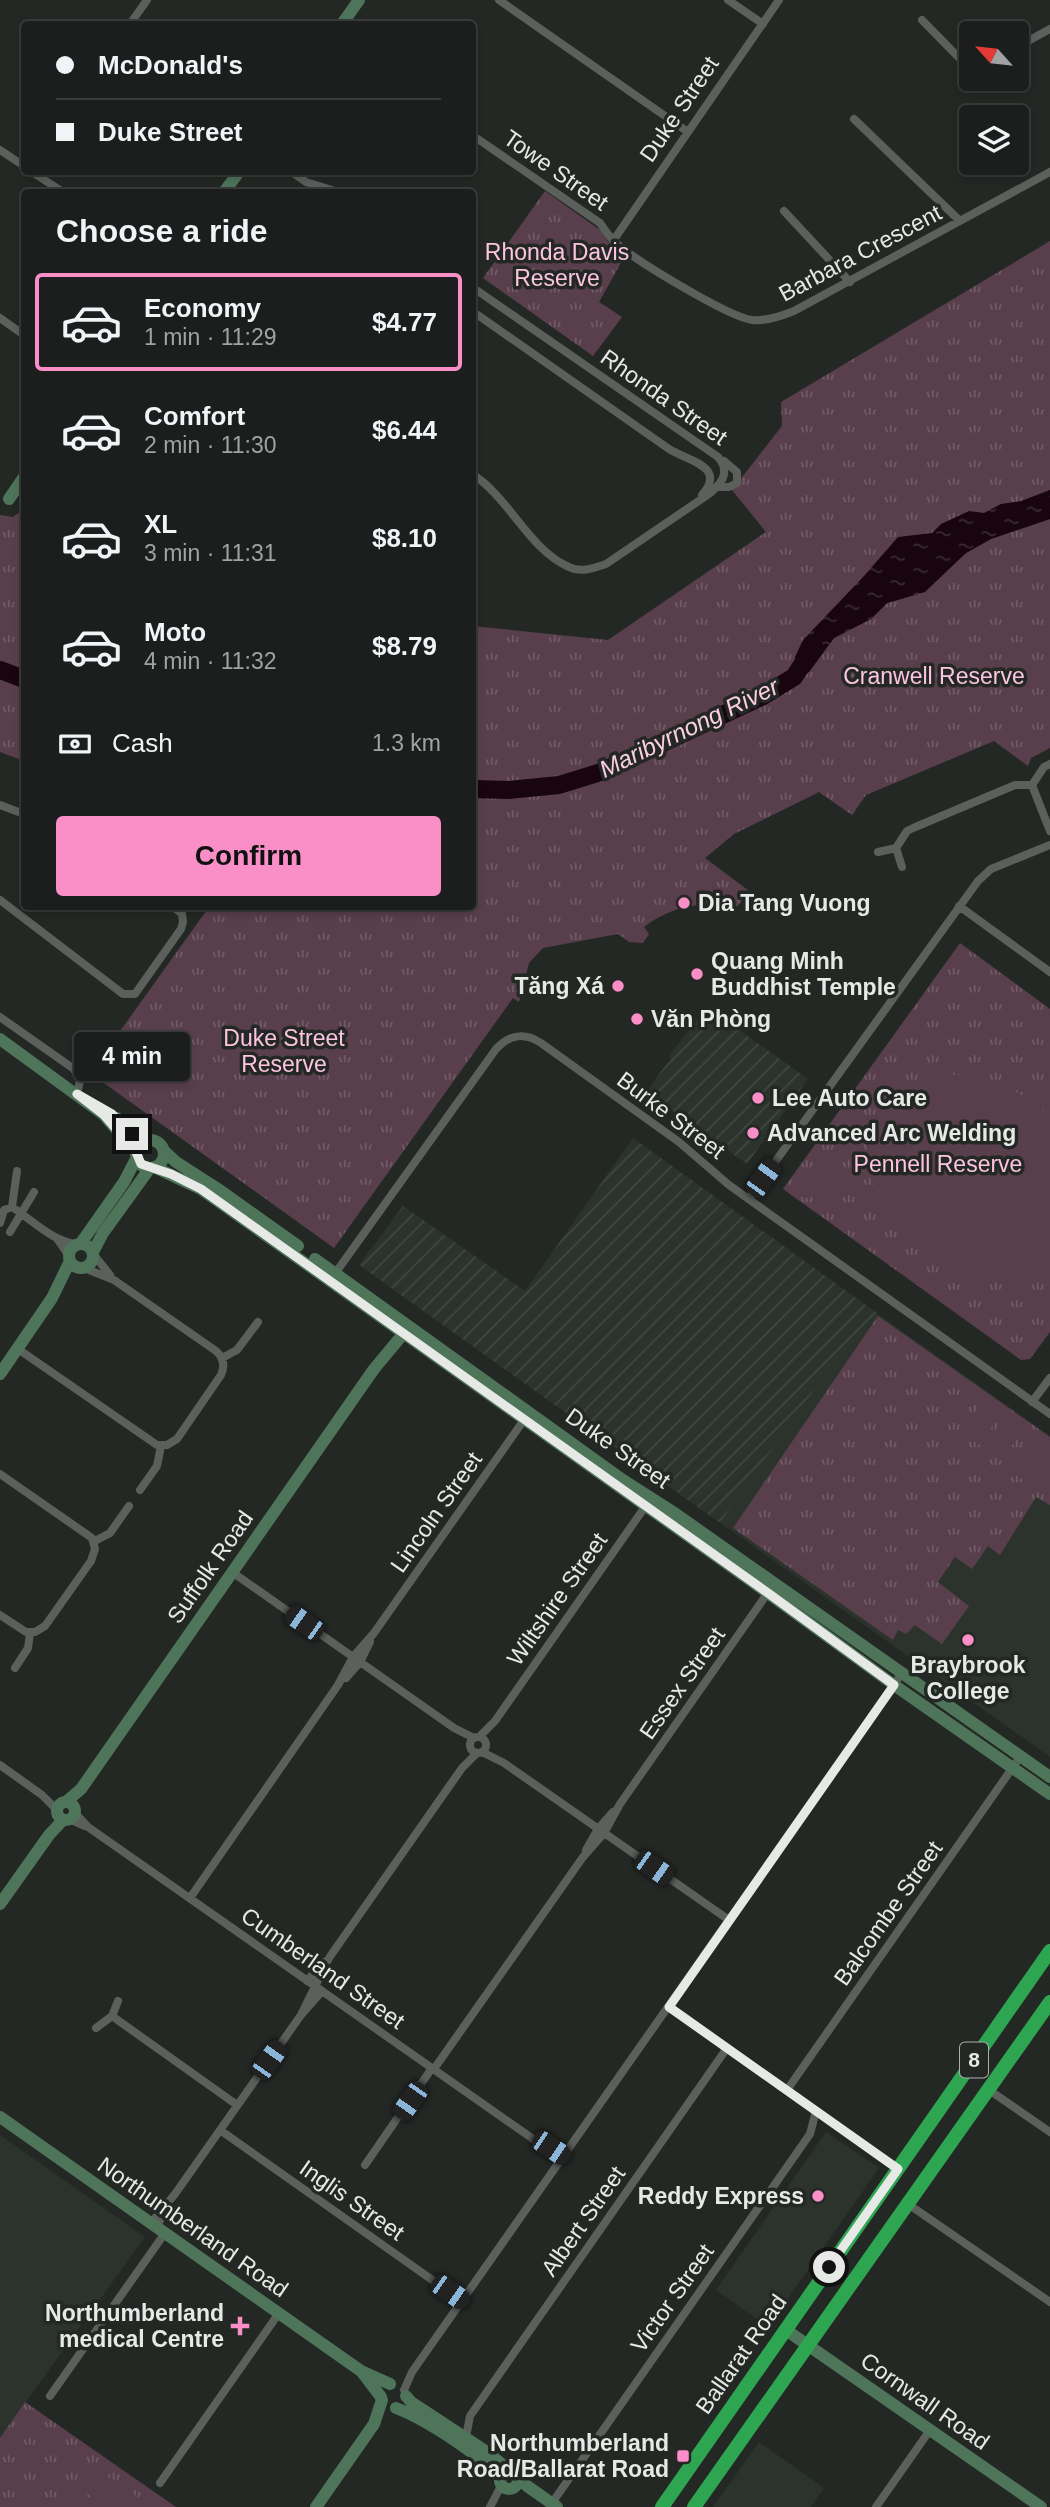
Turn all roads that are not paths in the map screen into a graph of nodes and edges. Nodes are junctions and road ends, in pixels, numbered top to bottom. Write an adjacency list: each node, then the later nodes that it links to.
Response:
1 (147, 0): 7 (street)
2 (359, 0): 8 (street)
3 (499, 0): 14 (street)
4 (728, 0): 9 (street)
5 (779, 0): 9 (street, Duke Street)
6 (922, 20): 12 (street)
7 (132, 21)
8 (344, 21)
9 (763, 24): 14 (street, Duke Street)
10 (1050, 29): 11 (street)
11 (1029, 40)
12 (959, 58)
13 (854, 120): 26 (street)
14 (688, 132): 27 (street, Duke Street)
15 (476, 138): 27 (street, Towe Street)
16 (0, 150): 17 (street)
17 (21, 164)
18 (1050, 173): 26 (street, Barbara Crescent)
19 (37, 175): 22 (street)
20 (297, 175): 21 (street)
21 (306, 181): 23 (street); 24 (street)
22 (58, 189)
23 (313, 189)
24 (329, 189)
25 (784, 211): 28 (street)
26 (960, 221): 28 (street, Barbara Crescent)
27 (613, 241): 28 (street, Barbara Crescent)
28 (850, 282)
29 (476, 290): 33 (street, Rhonda Street)
30 (476, 314): 38 (street, Rhonda Street)
31 (0, 318): 32 (street)
32 (21, 333)
33 (718, 457): 36 (street, Rhonda Street); 36 (street)
34 (476, 476): 38 (street)
35 (21, 481): 37 (street)
36 (718, 487): 38 (street)
37 (9, 499)
38 (692, 504)
39 (1050, 764): 40 (street)
40 (1032, 785): 43 (street); 45 (street)
41 (0, 805): 42 (street)
42 (21, 813)
43 (1050, 831)
44 (1050, 845): 49 (street)
45 (896, 848): 46 (street); 47 (street)
46 (878, 852)
47 (902, 867)
48 (0, 900): 50 (street)
49 (959, 906): 51 (street); 61 (street)
50 (177, 910)
51 (1050, 972)
52 (0, 1017): 54 (street)
53 (0, 1039): 54 (street)
54 (77, 1094): 55 (street); 57 (street)
55 (149, 1139): 56 (street); 57 (street)
56 (164, 1151): 58 (street); 70 (street, Duke Street)
57 (136, 1155): 58 (street); 67 (street)
58 (152, 1168): 68 (street); 70 (street, Duke Street)
59 (17, 1171): 62 (street)
60 (34, 1192): 63 (street)
61 (749, 1198): 70 (street, Burke Street); 78 (street, Burke Street)
62 (12, 1207): 63 (street); 64 (street)
63 (22, 1214): 65 (street); 66 (street)
64 (0, 1223)
65 (10, 1232)
66 (53, 1236): 67 (street); 69 (street)
67 (79, 1244): 68 (street); 69 (street)
68 (93, 1254): 69 (street); 71 (street)
69 (76, 1263): 71 (street); 74 (street)
70 (333, 1276): 73 (street, Duke Street)
71 (114, 1280): 75 (street)
72 (258, 1322): 75 (street)
73 (403, 1329): 80 (street, Duke Street); 87 (street, Suffolk Road)
74 (18, 1349): 76 (street); 81 (street)
75 (222, 1358): 81 (street)
76 (0, 1374)
77 (1050, 1378): 78 (street)
78 (1032, 1402): 79 (street, Burke Street)
79 (1050, 1414)
80 (527, 1416): 84 (street, Duke Street); 91 (street, Lincoln Street)
81 (161, 1446): 83 (street)
82 (0, 1474): 86 (street)
83 (140, 1489)
84 (648, 1502): 88 (street, Duke Street); 95 (street, Wiltshire Street)
85 (129, 1506): 86 (street)
86 (93, 1542): 90 (street)
87 (232, 1572): 91 (street); 100 (street, Suffolk Road)
88 (771, 1588): 93 (street, Duke Street); 94 (street, Duke Street); 101 (street, Essex Street)
89 (0, 1615): 90 (street)
90 (30, 1633): 92 (street)
91 (357, 1659): 95 (street); 102 (street, Lincoln Street)
92 (16, 1668)
93 (902, 1673): 94 (street); 96 (street, Duke Street)
94 (894, 1685): 96 (street, Duke Street); 104 (street)
95 (478, 1745): 101 (street); 106 (street, Wiltshire Street)
96 (1017, 1762): 98 (street, Duke Street); 99 (street, Duke Street); 116 (street, Balcombe Street)
97 (0, 1765): 100 (street, Cumberland Street)
98 (1050, 1777)
99 (1050, 1794)
100 (65, 1811): 102 (street, Cumberland Street); 103 (street, Suffolk Road)
101 (601, 1831): 104 (street); 115 (street, Essex Street)
102 (190, 1898): 107 (street, Cumberland Street)
103 (0, 1904)
104 (729, 1920): 111 (street)
105 (1050, 1951): 125 (highway, Ballarat Road / 8)
106 (329, 1958): 107 (street, Wiltshire Street); 108 (street, Wiltshire Street)
107 (307, 1981): 108 (street, Cumberland Street)
108 (319, 1989): 115 (street, Cumberland Street); 118 (street, Wiltshire Street)
109 (118, 2001): 112 (street)
110 (1050, 2002): 117 (highway, 8)
111 (669, 2007): 114 (street); 123 (street)
112 (113, 2016): 113 (street); 118 (street)
113 (96, 2028)
114 (727, 2048): 116 (street); 138 (street, Albert Street)
115 (433, 2069): 123 (street, Cumberland Street); 124 (street, Essex Street)
116 (788, 2090): 119 (street)
117 (989, 2090): 122 (street); 126 (highway, 8)
118 (237, 2105): 121 (street, Wiltshire Street)
119 (816, 2111): 125 (street); 146 (street, Victor Street)
120 (0, 2117): 127 (street, Northumberland Road)
121 (220, 2130): 127 (street, Wiltshire Street); 128 (street, Inglis Street)
122 (1050, 2132)
123 (562, 2159): 128 (street)
124 (365, 2165)
125 (898, 2169): 131 (highway, Ballarat Road / 8)
126 (908, 2204): 129 (street); 132 (highway, 8)
127 (157, 2228): 130 (street, Northumberland Road); 135 (street, Wiltshire Street)
128 (462, 2301): 134 (street)
129 (1050, 2302)
130 (279, 2313): 133 (street, Northumberland Road); 144 (street)
131 (786, 2330): 132 (street, Cornwall Road); 148 (highway, Ballarat Road / 8)
132 (809, 2347): 141 (street, Cornwall Road); 149 (highway, 8)
133 (361, 2371): 134 (street, Northumberland Road); 136 (street, Northumberland Road)
134 (400, 2389): 136 (street); 137 (street); 140 (street, Northumberland Road)
135 (50, 2396)
136 (382, 2398): 137 (street); 139 (street)
137 (395, 2408): 139 (street); 143 (street, Northumberland Road)
138 (470, 2416): 140 (street, Albert Street); 142 (street, Albert Street)
139 (374, 2424): 147 (street)
140 (450, 2427): 142 (street, Northumberland Road)
141 (930, 2430): 150 (street); 151 (street, Cornwall Road)
142 (466, 2437): 143 (street, Northumberland Road)
143 (508, 2481): 145 (street); 146 (street, Northumberland Road)
144 (160, 2483)
145 (492, 2504)
146 (554, 2505)
147 (316, 2507)
148 (662, 2507)
149 (694, 2507)
150 (876, 2507)
151 (1041, 2507)

